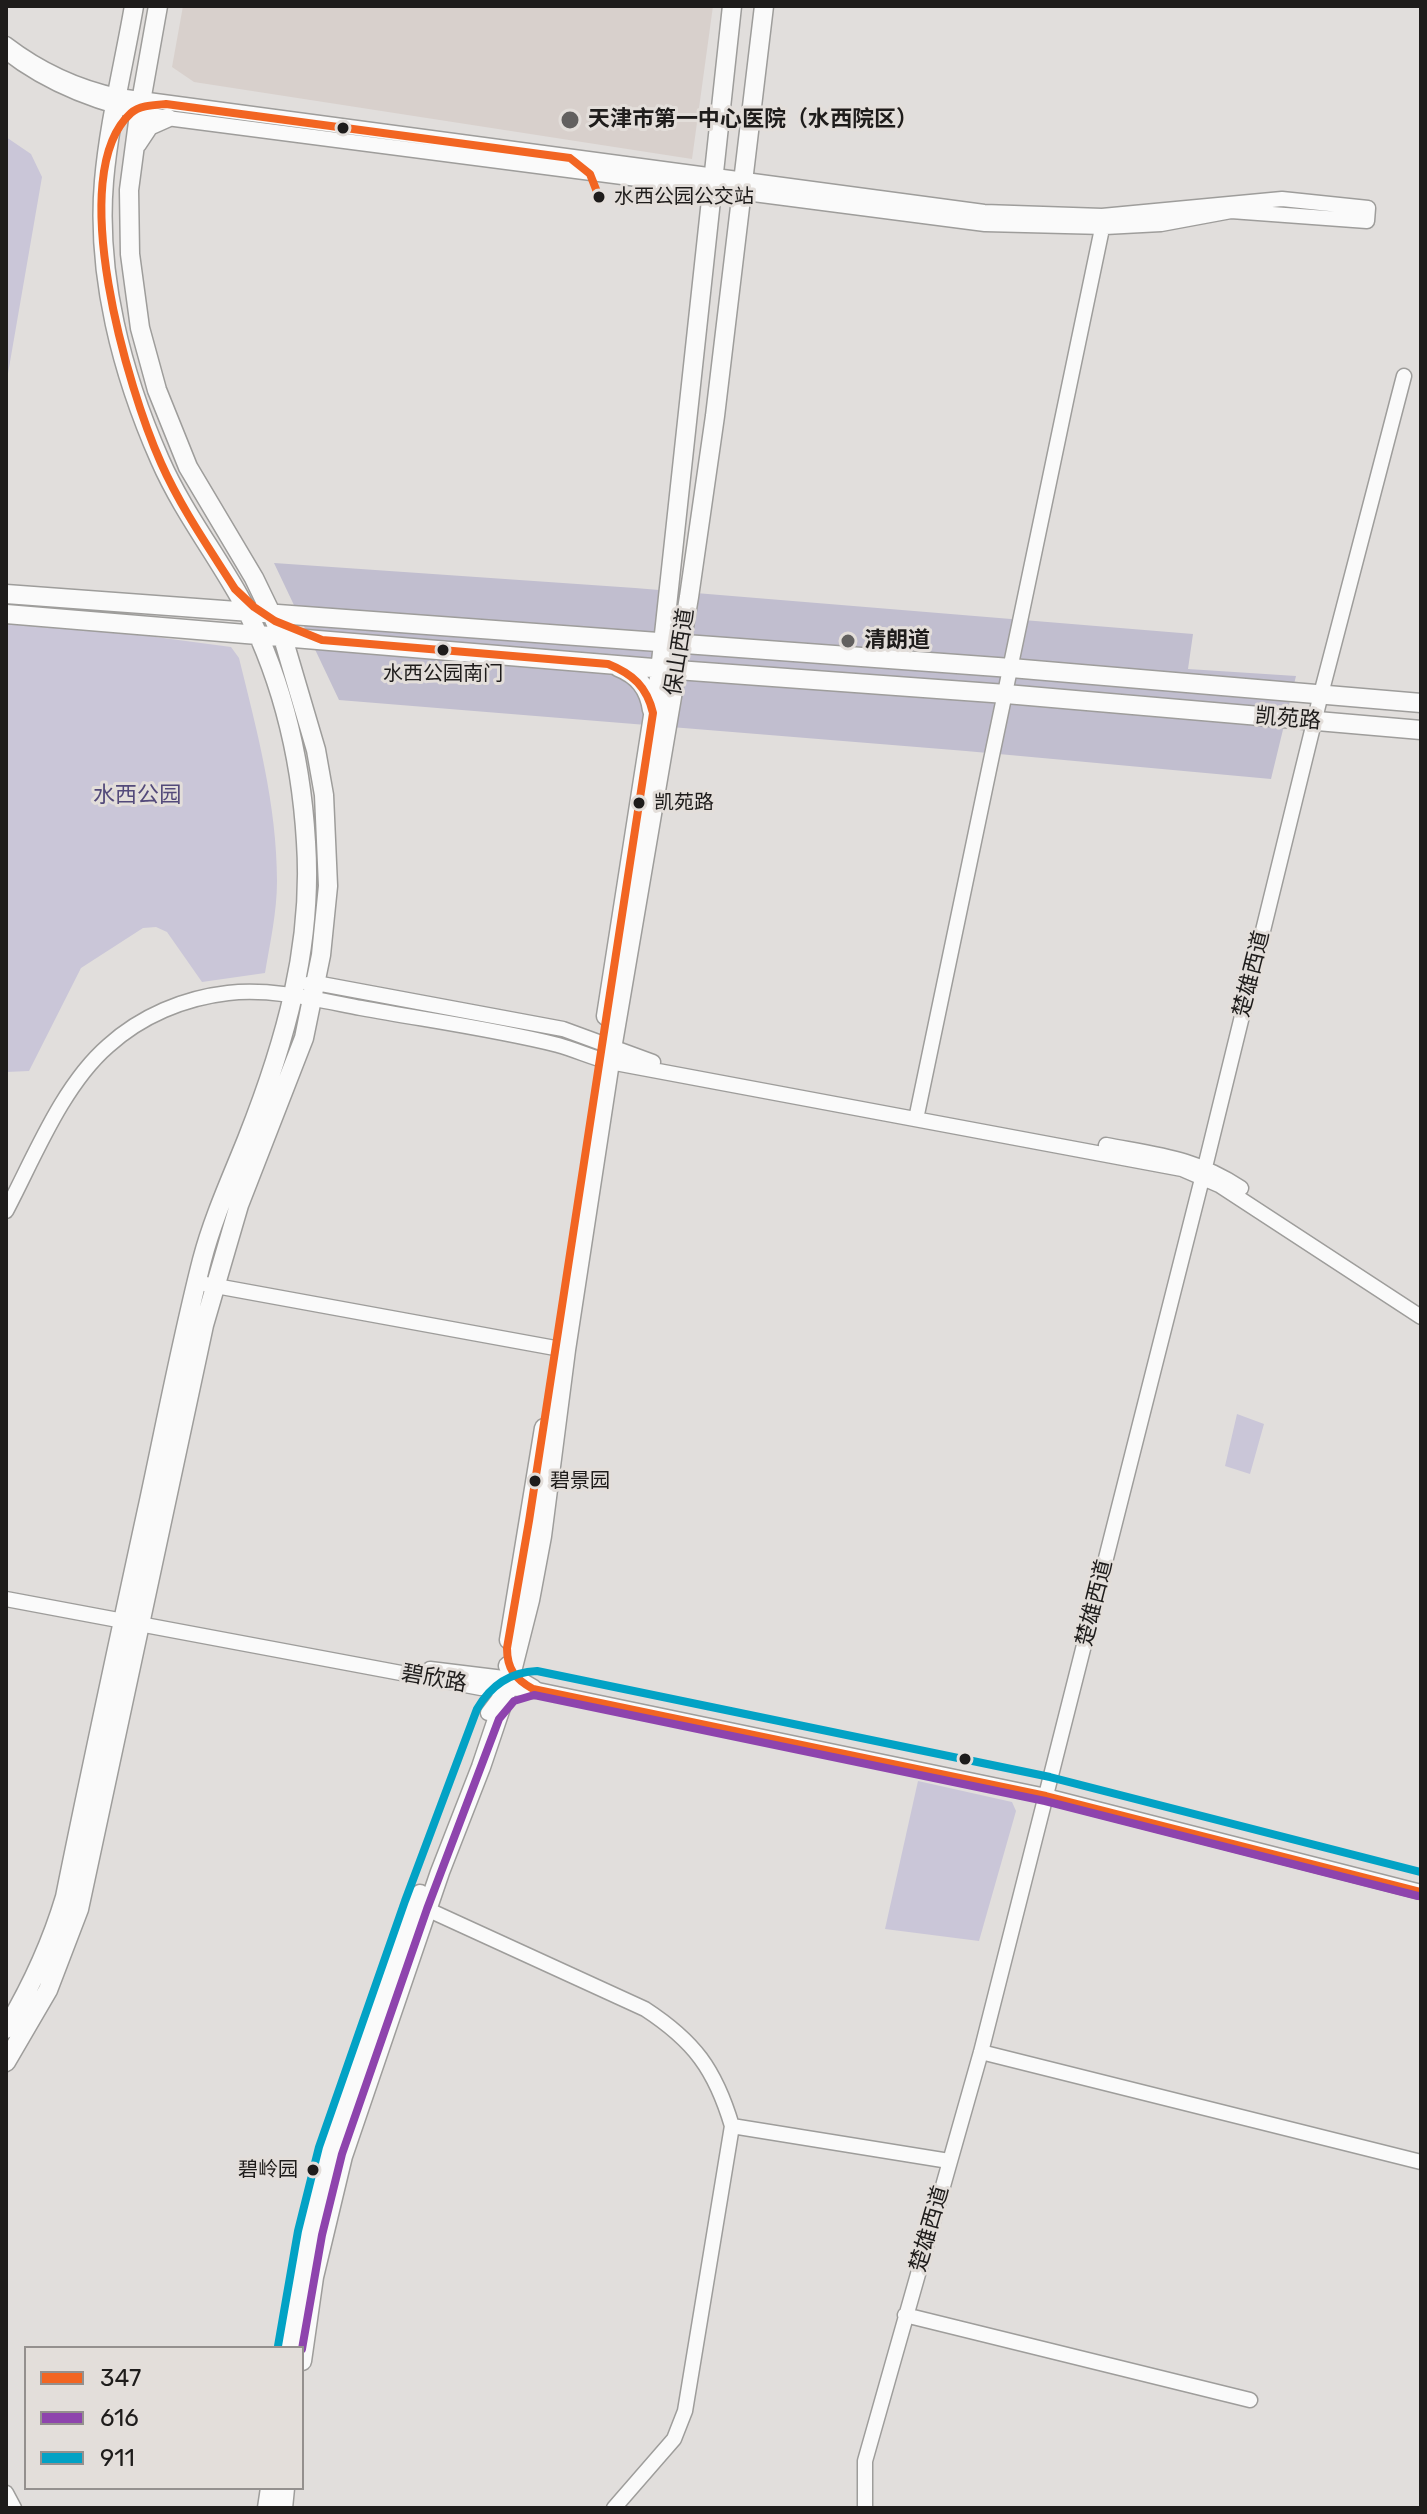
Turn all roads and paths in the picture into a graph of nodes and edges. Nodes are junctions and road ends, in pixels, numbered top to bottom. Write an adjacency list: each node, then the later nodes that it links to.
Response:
1 (134, 6): 7 (main road)
2 (158, 6): 7 (main road)
3 (732, 6): 10 (main road, 保山西道)
4 (764, 6): 11 (main road, 保山西道)
5 (6, 44): 7 (street)
6 (6, 52): 7 (street)
7 (131, 106): 8 (street); 9 (main road); 18 (main road)
8 (166, 111): 9 (main road); 10 (street)
9 (133, 154): 14 (main road)
10 (712, 182): 11 (street); 21 (main road, 保山西道)
11 (743, 186): 12 (street); 21 (main road, 保山西道)
12 (1104, 222): 12 (street); 23 (street)
13 (1404, 376): 26 (street, 楚雄西道)
14 (254, 578): 17 (main road); 18 (main road)
15 (6, 594): 18 (main road, 凯苑路)
16 (6, 614): 19 (main road, 凯苑路)
17 (314, 617): 18 (main road, 凯苑路); 20 (main road, 凯苑路)
18 (269, 620): 19 (main road, 凯苑路); 22 (main road, 凯苑路); 32 (main road)
19 (259, 636): 31 (main road)
20 (612, 640): 21 (main road, 凯苑路); 24 (main road)
21 (672, 642): 23 (main road, 凯苑路); 24 (main road, 保山西道)
22 (608, 664): 24 (main road, 凯苑路); 28 (main road)
23 (1011, 668): 25 (street); 26 (main road, 凯苑路)
24 (664, 669): 25 (main road, 凯苑路); 28 (main road, 保山西道)
25 (1006, 694): 29 (main road, 凯苑路); 34 (street)
26 (1321, 694): 27 (main road, 凯苑路); 29 (street, 楚雄西道)
27 (1421, 703)
28 (662, 714): 33 (main road, 保山西道)
29 (1314, 721): 30 (main road, 凯苑路); 35 (street, 楚雄西道)
30 (1421, 730)
31 (295, 991): 32 (street); 36 (street); 37 (street); 38 (main road)
32 (315, 991): 33 (street); 38 (main road)
33 (606, 1054): 34 (street); 41 (main road, 保山西道)
34 (917, 1115): 35 (street)
35 (1203, 1172): 39 (street); 40 (street); 46 (street, 楚雄西道)
36 (6, 1200)
37 (6, 1211)
38 (206, 1284): 41 (street); 43 (main road)
39 (1421, 1308)
40 (1421, 1317)
41 (561, 1349): 44 (main road, 保山西道)
42 (6, 1597): 43 (street, 碧欣路)
43 (132, 1619): 44 (street, 碧欣路); 50 (main road); 52 (main road)
44 (514, 1683): 45 (main road); 45 (main road); 46 (street, 碧欣路)
45 (493, 1714): 49 (main road)
46 (1047, 1792): 47 (street, 碧欣路); 48 (street, 碧欣路); 51 (street, 楚雄西道)
47 (1421, 1884)
48 (1421, 1892)
49 (422, 1907): 53 (street); 57 (main road); 58 (main road)
50 (6, 2029)
51 (981, 2052): 54 (street, 楚雄西道); 55 (street)
52 (6, 2062)
53 (732, 2126): 54 (street); 62 (street)
54 (949, 2161): 56 (street, 楚雄西道)
55 (1421, 2162)
56 (905, 2315): 59 (street); 63 (street, 楚雄西道)
57 (290, 2346)
58 (304, 2348)
59 (1250, 2400)
60 (6, 2493): 61 (street)
61 (14, 2508)
62 (614, 2508)
63 (865, 2508)

